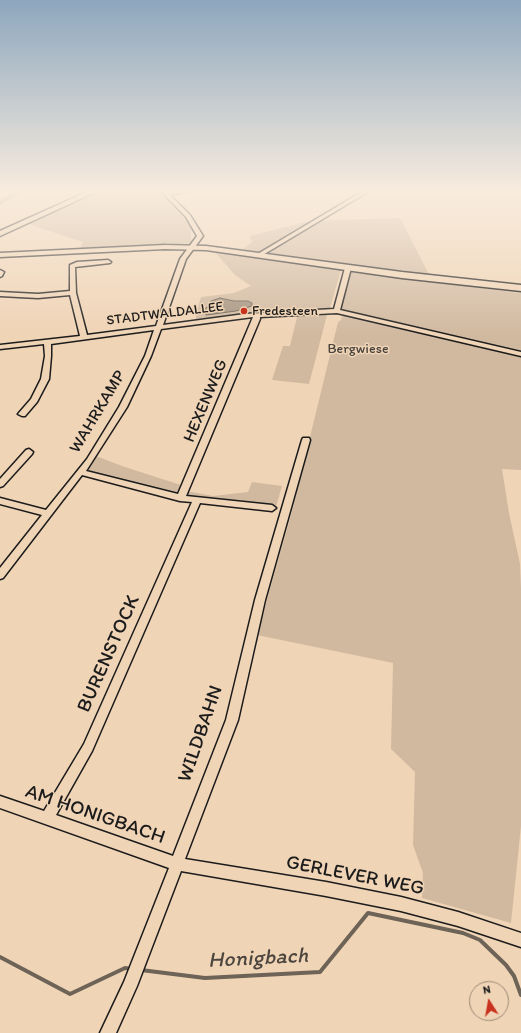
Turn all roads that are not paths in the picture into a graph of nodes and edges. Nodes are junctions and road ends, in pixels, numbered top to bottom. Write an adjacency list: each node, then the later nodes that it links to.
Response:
1 (199, 238): 3 (street, WAHRKAMP)
2 (287, 238): 5 (street)
3 (191, 247): 4 (street); 5 (street); 13 (street, WAHRKAMP)
4 (0, 255)
5 (259, 255): 7 (street)
6 (108, 262): 9 (street)
7 (348, 268): 8 (street); 11 (street)
8 (521, 288)
9 (73, 293): 10 (street); 14 (street)
10 (0, 294)
11 (337, 311): 12 (street, STADTWALDALLEE); 17 (street, STADTWALDALLEE)
12 (256, 316): 13 (street, STADTWALDALLEE); 23 (street, HEXENWEG)
13 (159, 326): 14 (street, STADTWALDALLEE); 21 (street, WAHRKAMP)
14 (84, 337): 15 (street, STADTWALDALLEE)
15 (47, 342): 16 (street, STADTWALDALLEE); 18 (street)
16 (0, 347)
17 (521, 354)
18 (22, 414)
19 (306, 440): 31 (street, WILDBAHN)
20 (29, 452): 22 (street)
21 (80, 472): 23 (street); 27 (street, WAHRKAMP)
22 (0, 484)
23 (180, 498): 25 (street)
24 (0, 501): 27 (street)
25 (197, 501): 26 (street); 30 (street, BURENSTOCK)
26 (272, 508)
27 (48, 514): 28 (street, WAHRKAMP)
28 (0, 575)
29 (0, 802): 30 (street, AM HONIGBACH)
30 (47, 819): 31 (street, AM HONIGBACH)
31 (177, 864): 32 (street, GERLEVER WEG); 33 (street, WILDBAHN)
32 (521, 940)
33 (108, 1033)

